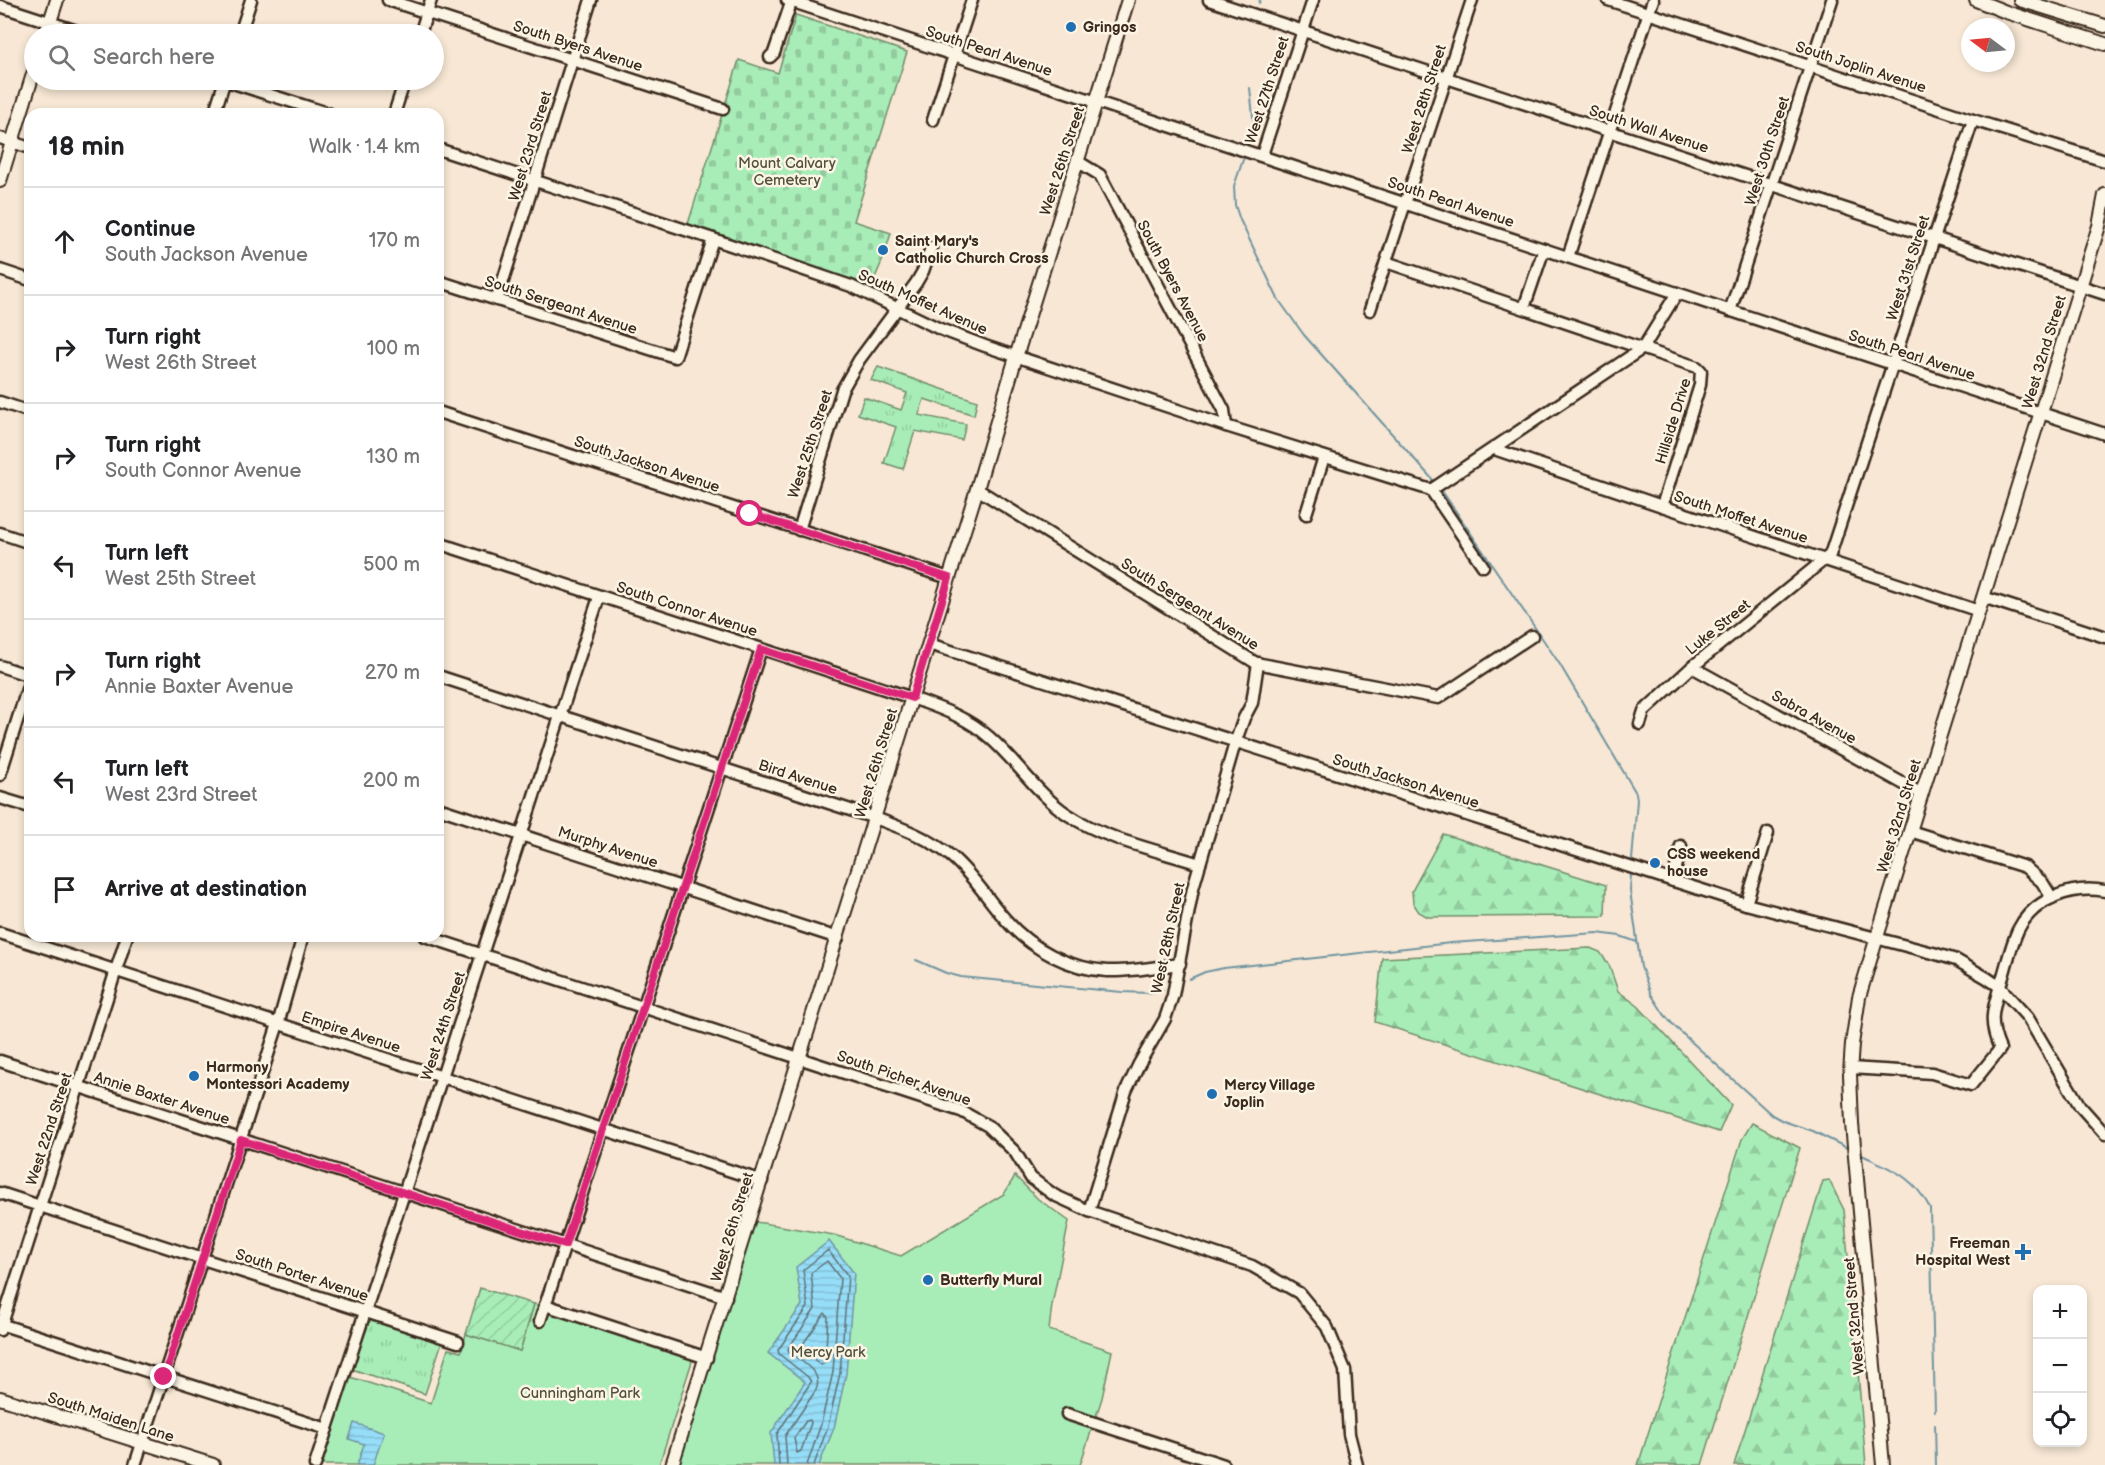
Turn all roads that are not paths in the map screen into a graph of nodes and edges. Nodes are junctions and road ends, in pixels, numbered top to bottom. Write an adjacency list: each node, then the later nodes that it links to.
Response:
1 (57, 0): 21 (main road)
2 (251, 0): 22 (street)
3 (388, 0): 18 (street, South Byers Avenue)
4 (431, 0): 18 (street)
5 (591, 0): 29 (street, West 23rd Street)
6 (972, 0): 27 (street)
7 (1128, 0): 36 (main road, West 26th Street)
8 (1209, 0): 25 (street, South Wall Avenue)
9 (1313, 0): 25 (street, West 27th Street)
10 (1472, 0): 31 (street, West 28th Street)
11 (1608, 0): 19 (street, South Joplin Avenue)
12 (1653, 0): 19 (street)
13 (1832, 0): 30 (street, West 30th Street)
14 (1976, 0): 26 (main road)
15 (2020, 0): 24 (main road)
16 (790, 1): 27 (street, South Pearl Avenue); 28 (street)
17 (0, 6): 20 (street)
18 (427, 13): 23 (street); 29 (street, South Byers Avenue)
19 (1649, 13): 30 (street, South Joplin Avenue); 43 (street)
20 (38, 24)
21 (50, 24)
22 (243, 24)
23 (423, 24)
24 (2105, 26)
25 (1302, 31): 31 (street, South Wall Avenue); 47 (street, West 27th Street)
26 (2105, 44)
27 (954, 55): 36 (street, South Pearl Avenue); 41 (street)
28 (770, 57)
29 (573, 60): 40 (street, South Byers Avenue); 50 (street, West 23rd Street)
30 (1810, 66): 42 (street, South Joplin Avenue); 52 (street, West 30th Street)
31 (1446, 78): 43 (street, South Wall Avenue); 54 (street, West 28th Street)
32 (26, 90): 44 (main road)
33 (222, 90): 37 (street)
34 (256, 90): 38 (street)
35 (402, 90): 39 (street)
36 (1097, 101): 47 (street, South Pearl Avenue); 48 (main road, West 26th Street)
37 (216, 108)
38 (311, 108)
39 (396, 108)
40 (723, 109)
41 (933, 120)
42 (1973, 120): 49 (street, South Joplin Avenue); 57 (street, West 31st Street)
43 (1610, 132): 52 (street, South Wall Avenue); 60 (street)
44 (6, 140): 45 (street); 51 (main road)
45 (24, 146)
46 (444, 151): 50 (street, South Moffet Avenue)
47 (1262, 155): 54 (street, South Pearl Avenue)
48 (1077, 161): 74 (main road, West 26th Street); 80 (street, South Byers Avenue)
49 (2105, 161)
50 (535, 181): 56 (street, South Moffet Avenue); 68 (street, West 23rd Street)
51 (0, 182)
52 (1771, 185): 57 (street, South Wall Avenue); 72 (street, West 30th Street)
53 (2105, 195): 55 (main road, West 32nd Street)
54 (1405, 203): 59 (street, South Pearl Avenue); 61 (street, West 28th Street)
55 (2102, 222): 65 (main road, West 32nd Street)
56 (713, 238): 68 (street, South Sergeant Avenue); 69 (street, South Moffet Avenue)
57 (1934, 238): 65 (street, South Wall Avenue); 75 (street, West 31st Street)
58 (931, 248): 69 (street, West 25th Street)
59 (1544, 249): 60 (street, South Pearl Avenue); 70 (street)
60 (1568, 257): 66 (street, South Pearl Avenue)
61 (1386, 262): 70 (street); 71 (street, West 28th Street)
62 (0, 270): 63 (street)
63 (24, 278)
64 (444, 283): 68 (street, South Sergeant Avenue)
65 (2080, 286): 67 (street, South Wall Avenue); 78 (main road, West 32nd Street)
66 (1677, 293): 72 (street, South Pearl Avenue); 73 (street)
67 (2105, 294)
68 (497, 300)
69 (898, 308): 74 (street, South Moffet Avenue); 88 (street, West 25th Street)
70 (1524, 308): 73 (street)
71 (1371, 310)
72 (1730, 311): 75 (street, South Pearl Avenue)
73 (1643, 348): 82 (street); 86 (street, Hillside Drive)
74 (1016, 357): 80 (street, South Moffet Avenue); 84 (main road, West 26th Street)
75 (1892, 364): 78 (street, South Pearl Avenue); 92 (street, West 31st Street)
76 (0, 402): 77 (street)
77 (24, 410)
78 (2041, 413): 81 (street, South Pearl Avenue); 96 (main road, West 32nd Street)
79 (444, 414): 88 (street, South Jackson Avenue)
80 (1226, 426): 83 (street, South Moffet Avenue)
81 (2105, 434)
82 (1494, 448): 85 (street); 86 (street, South Moffet Avenue)
83 (1324, 457): 85 (street, South Moffet Avenue); 87 (street)
84 (977, 489): 94 (main road, West 26th Street); 102 (street, South Sergeant Avenue)
85 (1431, 490): 93 (street)
86 (1662, 506): 92 (street, South Moffet Avenue)
87 (1306, 513)
88 (799, 530): 94 (street, South Jackson Avenue)
89 (0, 533): 90 (street)
90 (24, 541)
91 (444, 545): 95 (street, South Connor Avenue)
92 (1825, 560): 97 (street, South Moffet Avenue); 104 (street, Luke Street)
93 (1483, 566)
94 (949, 578): 100 (main road, West 26th Street)
95 (599, 597): 101 (street, South Connor Avenue); 109 (street, West 24th Street)
96 (1983, 597): 97 (main road, West 32nd Street); 99 (street)
97 (1979, 611): 114 (main road, West 32nd Street)
98 (1532, 636): 102 (street, South Sergeant Avenue)
99 (2105, 637)
100 (928, 644): 108 (main road, West 26th Street); 111 (street, South Jackson Avenue)
101 (761, 649): 108 (street, South Connor Avenue); 112 (street)
102 (1258, 663): 111 (street, West 28th Street)
103 (0, 666): 105 (street)
104 (1692, 667): 110 (street, Luke Street); 114 (street, Sabra Avenue)
105 (24, 676)
106 (444, 678): 109 (street, Bird Avenue)
107 (24, 697): 113 (street)
108 (912, 698): 118 (main road, West 26th Street); 123 (street, South Connor Avenue)
109 (560, 716): 112 (street, Bird Avenue); 121 (street, West 24th Street)
110 (1640, 724)
111 (1235, 743): 123 (street, West 28th Street); 124 (street, South Jackson Avenue)
112 (722, 768): 118 (street, Bird Avenue); 125 (street)
113 (0, 775)
114 (1922, 794): 119 (main road, West 32nd Street)
115 (0, 798): 116 (street)
116 (24, 805)
117 (444, 810): 121 (street, Murphy Avenue)
118 (875, 818): 131 (main road, West 26th Street); 138 (street, Bird Avenue)
119 (1910, 831): 127 (street); 130 (main road, West 32nd Street)
120 (1768, 833): 128 (street)
121 (521, 835): 125 (street, Murphy Avenue); 137 (street, West 24th Street)
122 (1681, 846): 124 (street)
123 (1200, 864): 138 (street, West 28th Street)
124 (1673, 881): 128 (street, South Jackson Avenue)
125 (683, 887): 131 (street, Murphy Avenue); 141 (street)
126 (2105, 891): 127 (street)
127 (2052, 898): 140 (street)
128 (1746, 904): 130 (street, South Jackson Avenue)
129 (0, 933): 132 (street, Empire Avenue)
130 (1877, 937): 140 (street, South Jackson Avenue); 145 (main road, West 32nd Street)
131 (838, 938): 143 (main road, West 26th Street)
132 (24, 941)
133 (27, 942): 139 (street, Empire Avenue)
134 (126, 942): 139 (street, West 22nd Street)
135 (301, 942): 142 (street)
136 (444, 942): 137 (street, South Picher Avenue)
137 (482, 954): 141 (street, South Picher Avenue); 146 (street, West 24th Street)
138 (1180, 964): 155 (street, West 28th Street)
139 (116, 971): 142 (street, Empire Avenue); 147 (street, West 22nd Street)
140 (2000, 987): 145 (street); 149 (street, South Jackson Avenue)
141 (644, 1006): 143 (street, South Picher Avenue); 148 (street)
142 (278, 1024): 146 (street, Empire Avenue); 150 (street)
143 (800, 1058): 151 (main road, West 26th Street); 155 (street, South Picher Avenue)
144 (0, 1061): 147 (street, Annie Baxter Avenue)
145 (1850, 1068): 176 (main road, West 32nd Street)
146 (442, 1077): 148 (street, Empire Avenue); 153 (street, West 24th Street)
147 (79, 1087): 150 (street, Annie Baxter Avenue); 154 (street, West 22nd Street)
148 (603, 1130): 151 (street, Empire Avenue); 156 (street)
149 (2105, 1134)
150 (241, 1140): 153 (street, Annie Baxter Avenue); 157 (street)
151 (762, 1181): 158 (main road, West 26th Street)
152 (0, 1193): 154 (street, South Porter Avenue)
153 (404, 1193): 156 (street, Annie Baxter Avenue); 160 (street, West 24th Street)
154 (40, 1206): 157 (street, South Porter Avenue); 162 (street, West 22nd Street)
155 (1089, 1211): 175 (street, South Picher Avenue)
156 (565, 1245): 158 (street, Annie Baxter Avenue); 159 (street)
157 (202, 1258): 160 (street, South Porter Avenue); 165 (street)
158 (726, 1296): 164 (main road, West 26th Street)
159 (546, 1305): 161 (street); 164 (street)
160 (366, 1312): 163 (street, South Porter Avenue); 168 (street, West 24th Street)
161 (540, 1321)
162 (1, 1326): 165 (street)
163 (458, 1342)
164 (707, 1358): 173 (main road, West 26th Street)
165 (164, 1377): 168 (street); 169 (street)
166 (0, 1398): 169 (main road, South Maiden Lane)
167 (1067, 1414): 174 (street)
168 (327, 1429): 172 (street, West 24th Street)
169 (143, 1442): 170 (street); 171 (main road, South Maiden Lane)
170 (135, 1465)
171 (213, 1465)
172 (315, 1465)
173 (672, 1465)
174 (1224, 1465)
175 (1357, 1465)
176 (1883, 1465)

